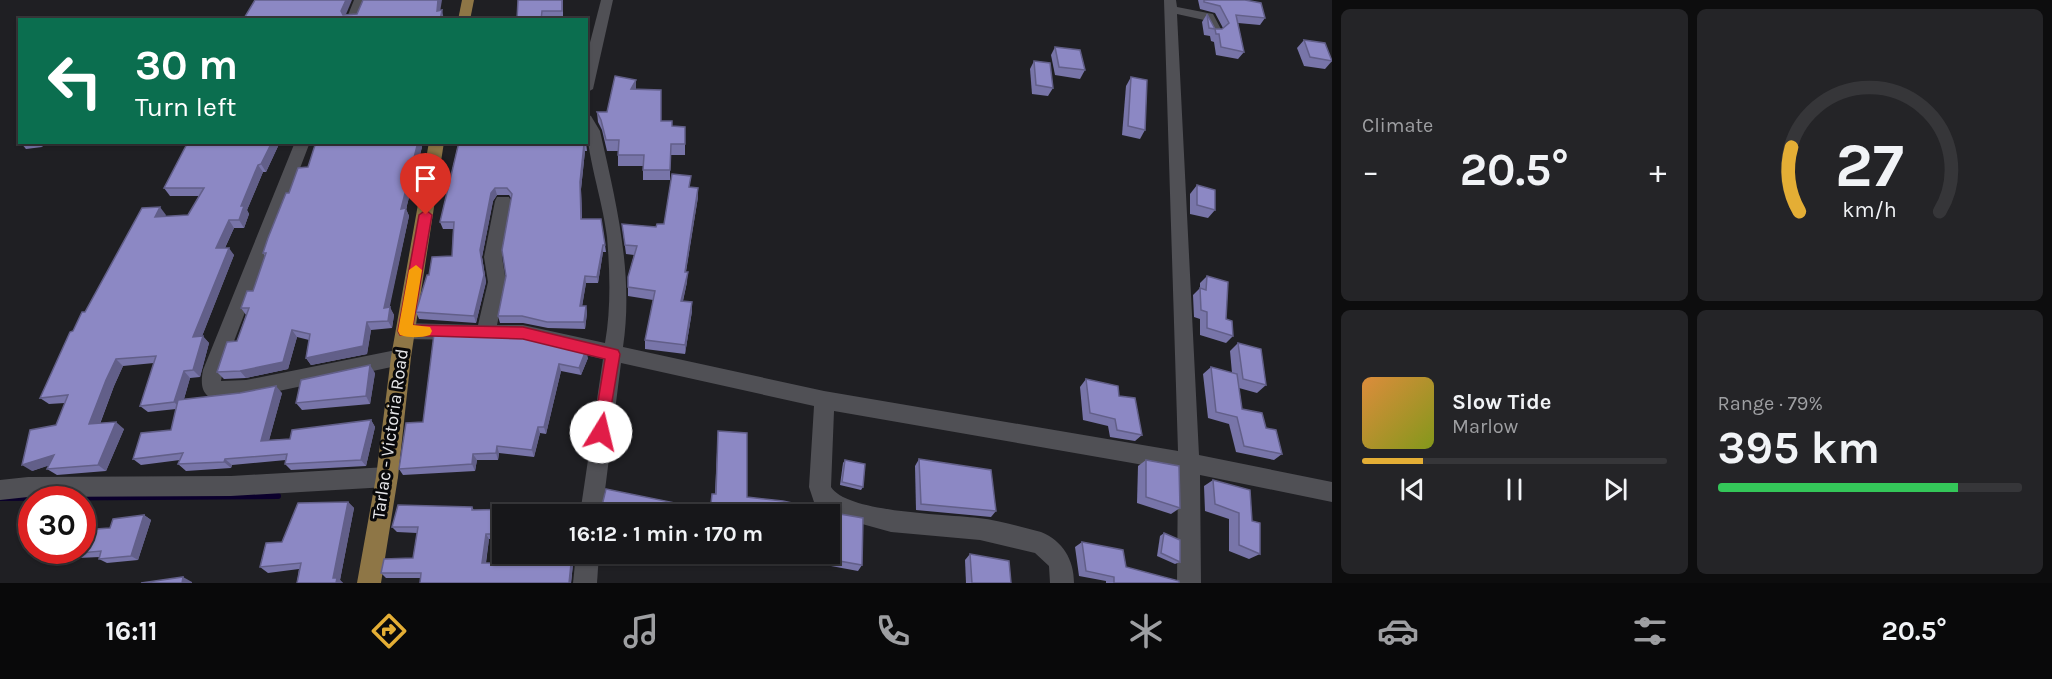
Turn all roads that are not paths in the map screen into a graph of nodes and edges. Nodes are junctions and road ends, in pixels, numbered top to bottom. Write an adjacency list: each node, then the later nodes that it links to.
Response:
1 (360, 0): 5 (street)
2 (468, 0): 6 (main road)
3 (607, 0): 8 (street)
4 (1170, 4): 7 (street); 18 (street)
5 (353, 18)
6 (464, 18)
7 (1216, 31)
8 (588, 81)
9 (588, 122): 15 (street)
10 (302, 144): 16 (street)
11 (437, 144): 13 (main road, Tarlac - Victoria Road)
12 (503, 201): 14 (street)
13 (405, 331): 14 (street); 16 (main road, Tarlac - Victoria Road)
14 (486, 331): 15 (street)
15 (613, 354): 17 (street); 22 (street)
16 (400, 357): 19 (main road, Tarlac - Victoria Road)
17 (824, 400): 18 (street); 26 (street)
18 (1189, 463): 21 (street); 27 (street)
19 (387, 477): 20 (street); 24 (main road, Tarlac - Victoria Road)
20 (0, 490)
21 (1332, 492)
22 (592, 504)
23 (587, 564): 25 (street)
24 (369, 583)
25 (585, 583)
26 (1062, 583)
27 (1189, 583)

